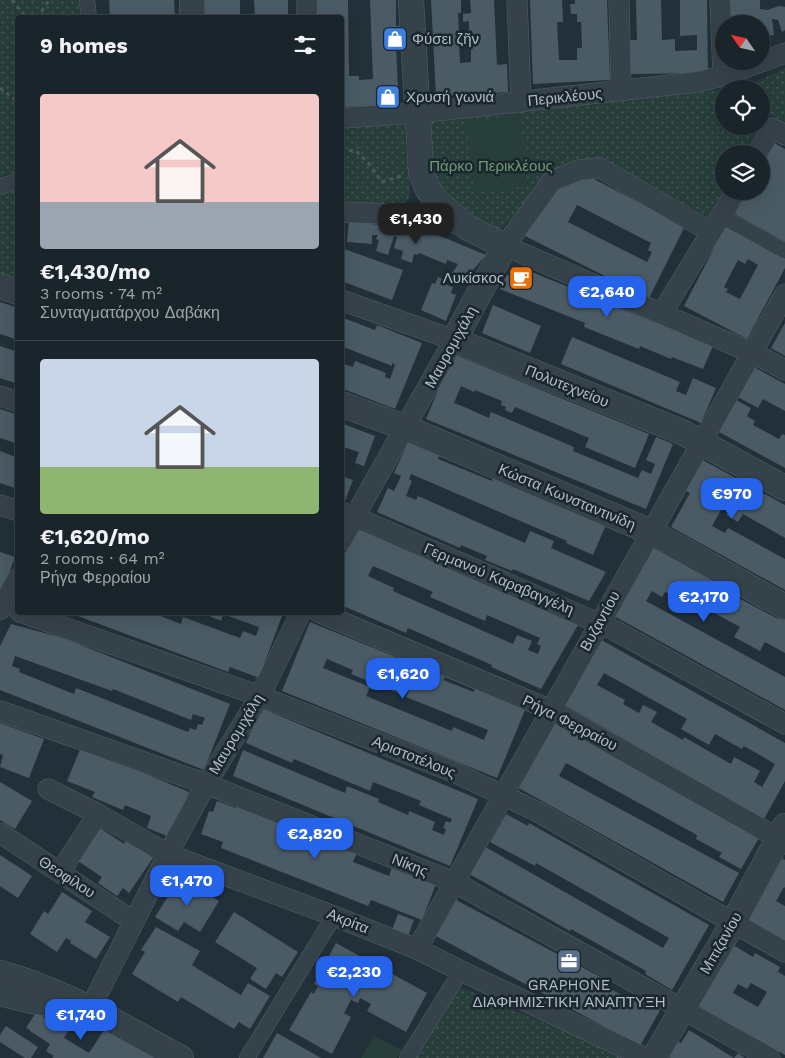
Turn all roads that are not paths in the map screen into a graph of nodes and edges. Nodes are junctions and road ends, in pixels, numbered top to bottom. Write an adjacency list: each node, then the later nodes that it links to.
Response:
1 (88, 0): 8 (street)
2 (192, 0): 9 (street)
3 (307, 0): 10 (street)
4 (411, 0): 15 (street)
5 (517, 0): 14 (street)
6 (619, 0): 13 (street)
7 (720, 0): 12 (street)
8 (89, 15)
9 (192, 15)
10 (307, 15)
11 (785, 53): 12 (street, Περικλέους)
12 (723, 76): 13 (street, Περικλέους)
13 (621, 90): 14 (street, Περικλέους)
14 (521, 102): 15 (street, Περικλέους)
15 (417, 113): 16 (street, Περικλέους); 24 (street)
16 (344, 118)
17 (779, 132): 18 (street)
18 (766, 145)
19 (15, 182): 20 (street)
20 (0, 187)
21 (731, 200): 23 (street)
22 (344, 212): 24 (street)
23 (716, 224): 25 (street, Μαυρομιχάλη); 26 (street); 31 (street)
24 (468, 228): 25 (street)
25 (505, 246): 31 (street); 32 (street, Μαυρομιχάλη)
26 (785, 251)
27 (0, 286): 28 (street)
28 (15, 291)
29 (785, 294): 33 (street, Βυζαντίου)
30 (344, 301): 32 (street, Πολυτεχνείου)
31 (662, 313): 33 (street)
32 (454, 340): 38 (street, Μαυρομιχάλη); 39 (street, Πολυτεχνείου)
33 (752, 353): 34 (street); 39 (street, Βυζαντίου)
34 (785, 370)
35 (0, 396): 36 (street)
36 (15, 401)
37 (344, 405): 38 (street, Κώστα Κωνσταντινίδη)
38 (406, 428): 43 (street, Μαυρομιχάλη); 45 (street, Κώστα Κωνσταντινίδη)
39 (702, 442): 40 (street, Πολυτεχνείου); 45 (street, Βυζαντίου)
40 (785, 488)
41 (0, 505): 42 (street)
42 (15, 510)
43 (348, 515): 44 (street, Μαυρομιχάλη); 52 (street, Γερμανού Καραβαγγέλη)
44 (344, 530)
45 (651, 532): 47 (street, Κώστα Κωνσταντινίδη); 52 (street, Βυζαντίου)
46 (15, 587): 48 (street)
47 (785, 607)
48 (8, 609)
49 (25, 615): 53 (street, Αριστοτέλους)
50 (300, 615): 53 (street, Μαυρομιχάλη)
51 (325, 615): 54 (street, Ρήγα Φερραίου)
52 (599, 623): 54 (street, Βυζαντίου); 56 (street, Γερμανού Καραβαγγέλη)
53 (260, 696): 57 (street, Μαυρομιχάλη); 59 (street, Αριστοτέλους)
54 (551, 710): 59 (street, Βυζαντίου); 62 (street, Ρήγα Φερραίου)
55 (0, 711): 57 (street, Νίκης)
56 (785, 724)
57 (206, 784): 63 (street, Μαυρομιχάλη); 65 (street, Νίκης)
58 (48, 789): 60 (street, Ακρίτα)
59 (503, 795): 65 (street, Βυζαντίου); 68 (street, Αριστοτέλους)
60 (98, 814): 63 (street, Ακρίτα); 64 (street)
61 (0, 833): 64 (street, Θεοφίλου)
62 (783, 835): 68 (street, Μπιζανίου)
63 (168, 854): 66 (street, Ακρίτα); 67 (street, Μαυρομιχάλη)
64 (60, 872): 67 (street, Θεοφίλου)
65 (454, 882): 69 (street, Βυζαντίου); 74 (street, Νίκης)
66 (334, 916): 69 (street, Ακρίτα); 76 (street)
67 (133, 921): 73 (street, Μαυρομιχάλη)
68 (733, 923): 70 (street, Αριστοτέλους); 74 (street, Μπιζανίου)
69 (416, 949): 71 (street, Ακρίτα)
70 (785, 952)
71 (461, 971): 77 (street); 78 (street, Ακρίτα)
72 (3, 987): 73 (street)
73 (90, 1009): 75 (street)
74 (683, 1009): 79 (street, Μπιζανίου); 80 (street, Νίκης)
75 (181, 1058)
76 (246, 1058)
77 (407, 1058)
78 (646, 1058)
79 (654, 1058)
80 (770, 1058)

